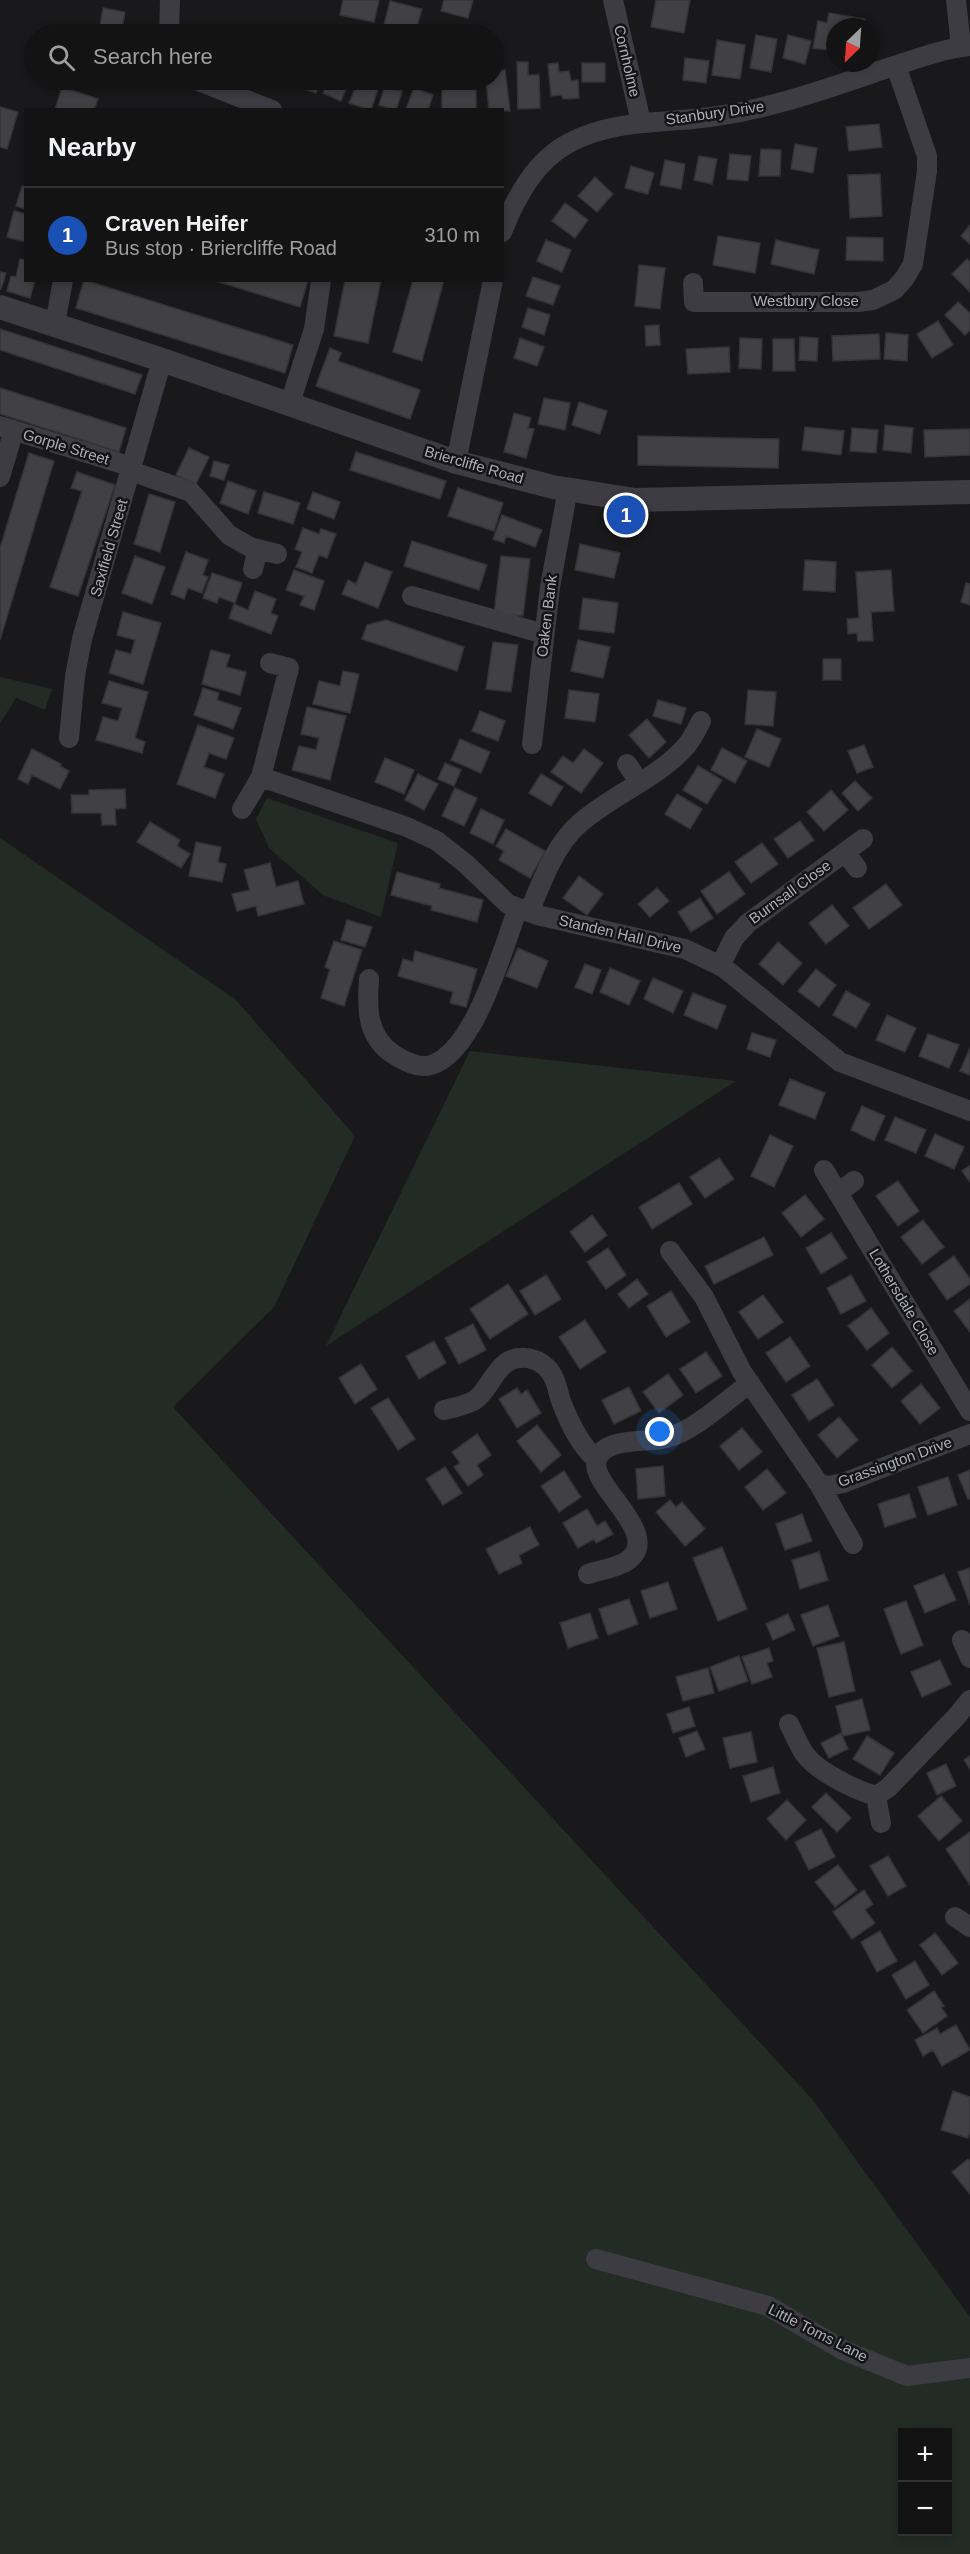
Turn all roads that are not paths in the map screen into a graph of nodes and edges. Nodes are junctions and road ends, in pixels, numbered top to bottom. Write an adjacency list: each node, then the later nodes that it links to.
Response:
1 (170, 0): 4 (street)
2 (613, 0): 9 (street, Cornholme)
3 (956, 0): 5 (street)
4 (169, 24)
5 (966, 46): 6 (street, Stanbury Drive)
6 (896, 66): 9 (street, Stanbury Drive); 15 (street, Westbury Close)
7 (221, 90): 8 (street)
8 (267, 108)
9 (641, 122): 10 (street, Stanbury Drive)
10 (509, 198): 11 (street, Stanbury Drive)
11 (504, 222)
12 (63, 282): 17 (street)
13 (321, 282): 19 (street)
14 (492, 282): 21 (street)
15 (694, 300)
16 (0, 307): 17 (street, Briercliffe Road)
17 (55, 324): 18 (street, Briercliffe Road)
18 (162, 360): 19 (street, Briercliffe Road); 22 (street, Saxifield Street)
19 (290, 403): 21 (street, Briercliffe Road)
20 (7, 428): 22 (street, Gorple Street); 23 (street)
21 (456, 462): 24 (street, Briercliffe Road)
22 (131, 469): 26 (street, Gorple Street); 33 (street, Saxifield Street)
23 (0, 477)
24 (568, 489): 25 (street, Briercliffe Road); 30 (street, Oaken Bank)
25 (970, 492)
26 (258, 549): 27 (street, Gorple Street); 28 (street)
27 (277, 554)
28 (253, 569)
29 (412, 596): 30 (street)
30 (544, 634): 34 (street, Oaken Bank)
31 (288, 667): 36 (street)
32 (701, 721): 37 (street)
33 (69, 738)
34 (532, 744)
35 (627, 764): 37 (street)
36 (261, 777): 38 (street); 42 (street, Standen Hall Drive)
37 (639, 782): 42 (street)
38 (242, 809)
39 (863, 839): 40 (street, Burnsall Close)
40 (844, 852): 41 (street, Burnsall Close); 43 (street, Burnsall Close)
41 (857, 868)
42 (524, 910): 43 (street, Standen Hall Drive); 44 (street)
43 (720, 966): 45 (street, Standen Hall Drive)
44 (369, 979)
45 (970, 1111)
46 (824, 1170): 48 (street, Lothersdale Close)
47 (854, 1181): 48 (street)
48 (838, 1193): 52 (street, Lothersdale Close)
49 (670, 1251): 50 (street, Grassington Drive)
50 (750, 1383): 54 (street); 55 (street, Grassington Drive)
51 (444, 1410): 54 (street)
52 (970, 1411)
53 (970, 1434): 55 (street, Grassington Drive)
54 (596, 1460): 57 (street)
55 (819, 1484): 56 (street, Grassington Drive)
56 (853, 1544)
57 (588, 1574)
58 (962, 1640): 59 (street)
59 (970, 1658)
60 (970, 1700): 62 (street)
61 (789, 1724): 62 (street)
62 (876, 1796): 63 (street)
63 (881, 1823)
64 (596, 2259): 65 (street, Little Toms Lane)
65 (970, 2368)

